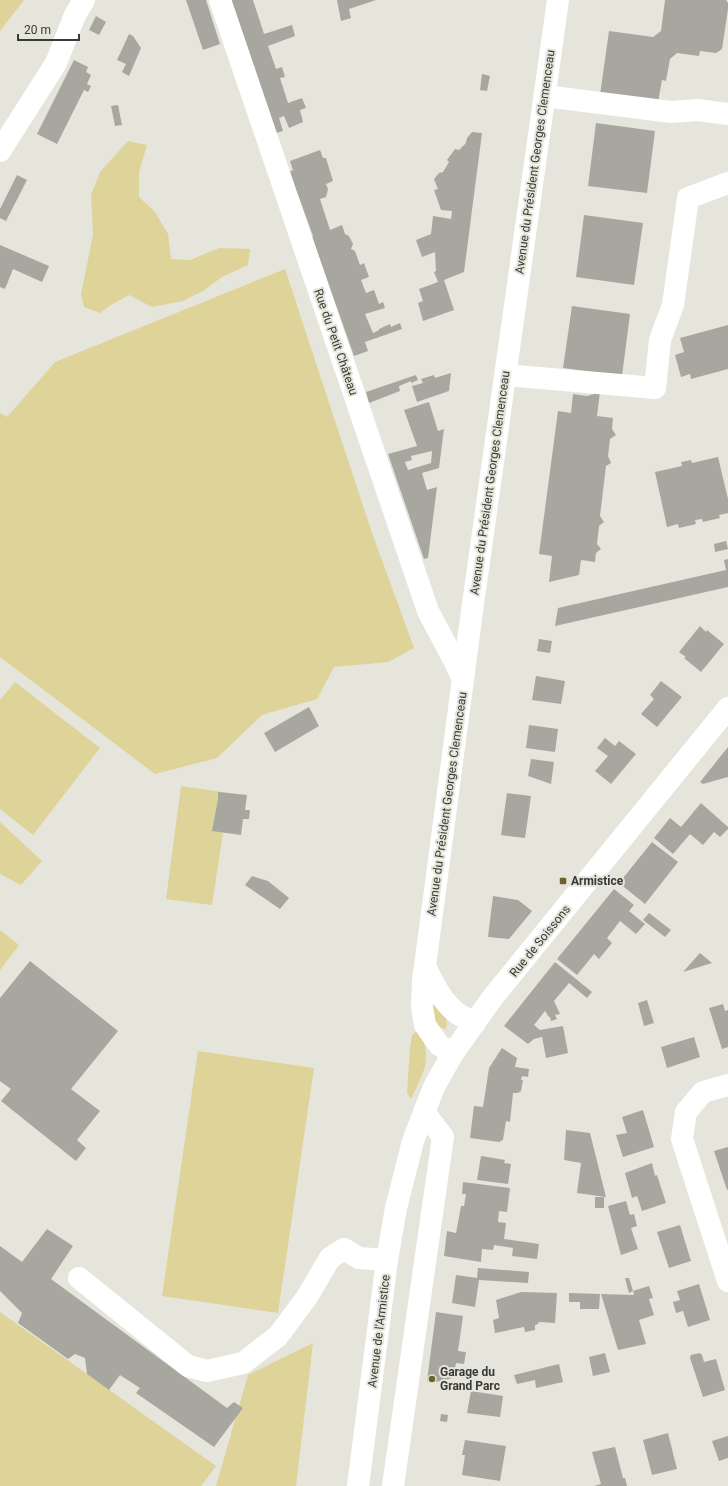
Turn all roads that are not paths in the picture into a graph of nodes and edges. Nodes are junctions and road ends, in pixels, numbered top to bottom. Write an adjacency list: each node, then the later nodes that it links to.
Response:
1 (84, 0): 6 (street)
2 (220, 0): 9 (street, Rue du Petit Château)
3 (558, 0): 4 (street, Avenue du Président Georges Clemenceau)
4 (545, 96): 5 (street); 8 (street, Avenue du Président Georges Clemenceau)
5 (728, 114)
6 (0, 151)
7 (728, 183): 8 (street)
8 (506, 375): 9 (street, Avenue du Président Georges Clemenceau)
9 (463, 680): 11 (street, Avenue du Président Georges Clemenceau)
10 (728, 708): 12 (street, Rue de Soissons)
11 (425, 966): 12 (street); 13 (street, Avenue du Président Georges Clemenceau)
12 (475, 1023): 13 (street, Rue de Soissons)
13 (453, 1053): 15 (street, Rue de Soissons)
14 (728, 1085): 19 (street)
15 (424, 1112): 16 (street, Rue de Soissons); 21 (street)
16 (404, 1176): 17 (street, Avenue de l'Armistice)
17 (387, 1260): 18 (street); 20 (street, Avenue de l'Armistice)
18 (78, 1278)
19 (728, 1281)
20 (358, 1486)
21 (394, 1486)

